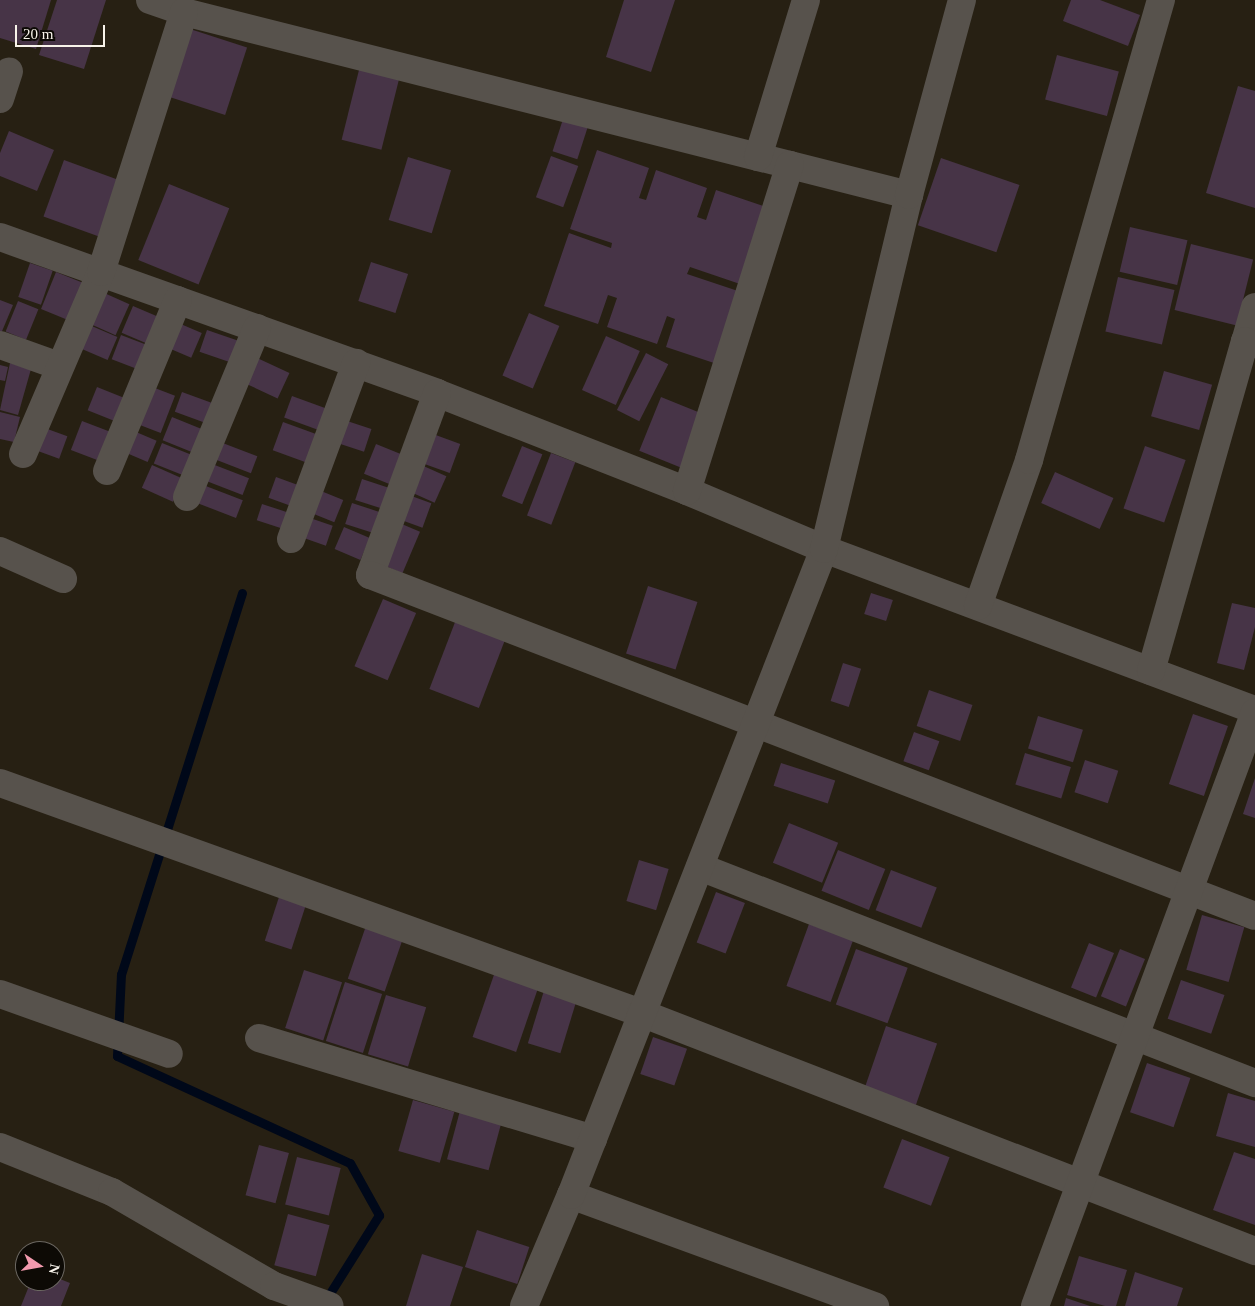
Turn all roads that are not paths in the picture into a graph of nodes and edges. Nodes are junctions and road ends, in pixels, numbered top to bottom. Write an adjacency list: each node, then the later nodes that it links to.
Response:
1 (150, 0): 5 (street)
2 (806, 0): 8 (street)
3 (962, 0): 10 (street)
4 (1161, 0): 29 (street)
5 (184, 12): 8 (street); 12 (street)
6 (9, 71): 7 (street)
7 (0, 99)
8 (758, 157): 9 (street)
9 (790, 165): 10 (street); 23 (street)
10 (909, 195): 26 (street)
11 (0, 237): 12 (street)
12 (101, 272): 13 (street); 19 (street)
13 (178, 300): 15 (street); 22 (street)
14 (1255, 307): 16 (street)
15 (258, 328): 18 (street); 24 (street)
16 (1250, 342): 30 (street)
17 (0, 345): 19 (street)
18 (356, 363): 20 (street); 25 (street)
19 (59, 366): 21 (street)
20 (438, 393): 23 (street); 32 (street)
21 (23, 454)
22 (107, 471)
23 (688, 491): 26 (street)
24 (187, 497)
25 (291, 539)
26 (824, 549): 29 (street); 32 (street)
27 (0, 551): 28 (street)
28 (63, 579)
29 (978, 606): 30 (street)
30 (1152, 671): 31 (street)
31 (1255, 711): 35 (street)
32 (756, 724): 34 (street); 35 (street)
33 (0, 783): 38 (street)
34 (700, 867): 38 (street); 40 (street)
35 (1189, 890): 36 (street); 40 (street)
36 (1255, 916)
37 (0, 994): 41 (street)
38 (641, 1014): 43 (street); 45 (street)
39 (260, 1038): 43 (street)
40 (1137, 1038): 42 (street); 45 (street)
41 (169, 1054)
42 (1255, 1083)
43 (593, 1139): 46 (street)
44 (0, 1147): 48 (street)
45 (1081, 1186): 47 (street); 51 (street)
46 (571, 1195): 49 (street); 50 (street)
47 (1255, 1251)
48 (330, 1306)
49 (524, 1306)
50 (876, 1306)
51 (1035, 1306)

